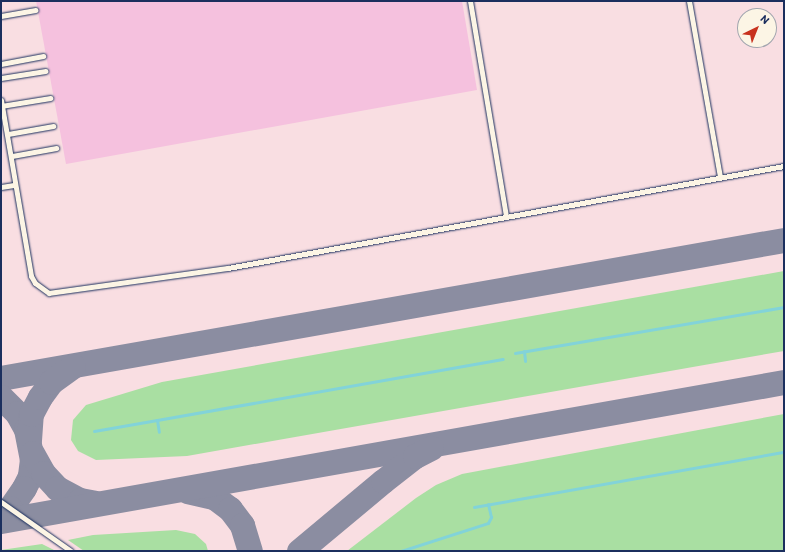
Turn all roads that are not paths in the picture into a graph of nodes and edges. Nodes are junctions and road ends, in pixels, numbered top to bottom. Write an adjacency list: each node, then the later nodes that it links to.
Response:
1 (470, 1): 20 (lane)
2 (689, 1): 17 (lane)
3 (35, 10): 4 (lane)
4 (1, 16)
5 (43, 56): 6 (lane)
6 (1, 64)
7 (45, 70): 8 (lane)
8 (1, 78)
9 (50, 98): 11 (lane)
10 (1, 100): 11 (lane)
11 (2, 106): 13 (lane)
12 (53, 126): 13 (lane)
13 (8, 134): 15 (lane)
14 (56, 148): 15 (lane)
15 (12, 156): 18 (lane)
16 (784, 166): 17 (lane)
17 (720, 177): 20 (lane)
18 (14, 185): 19 (lane); 20 (lane)
19 (1, 188)
20 (506, 216)
21 (1, 502): 22 (lane)
22 (71, 551)

